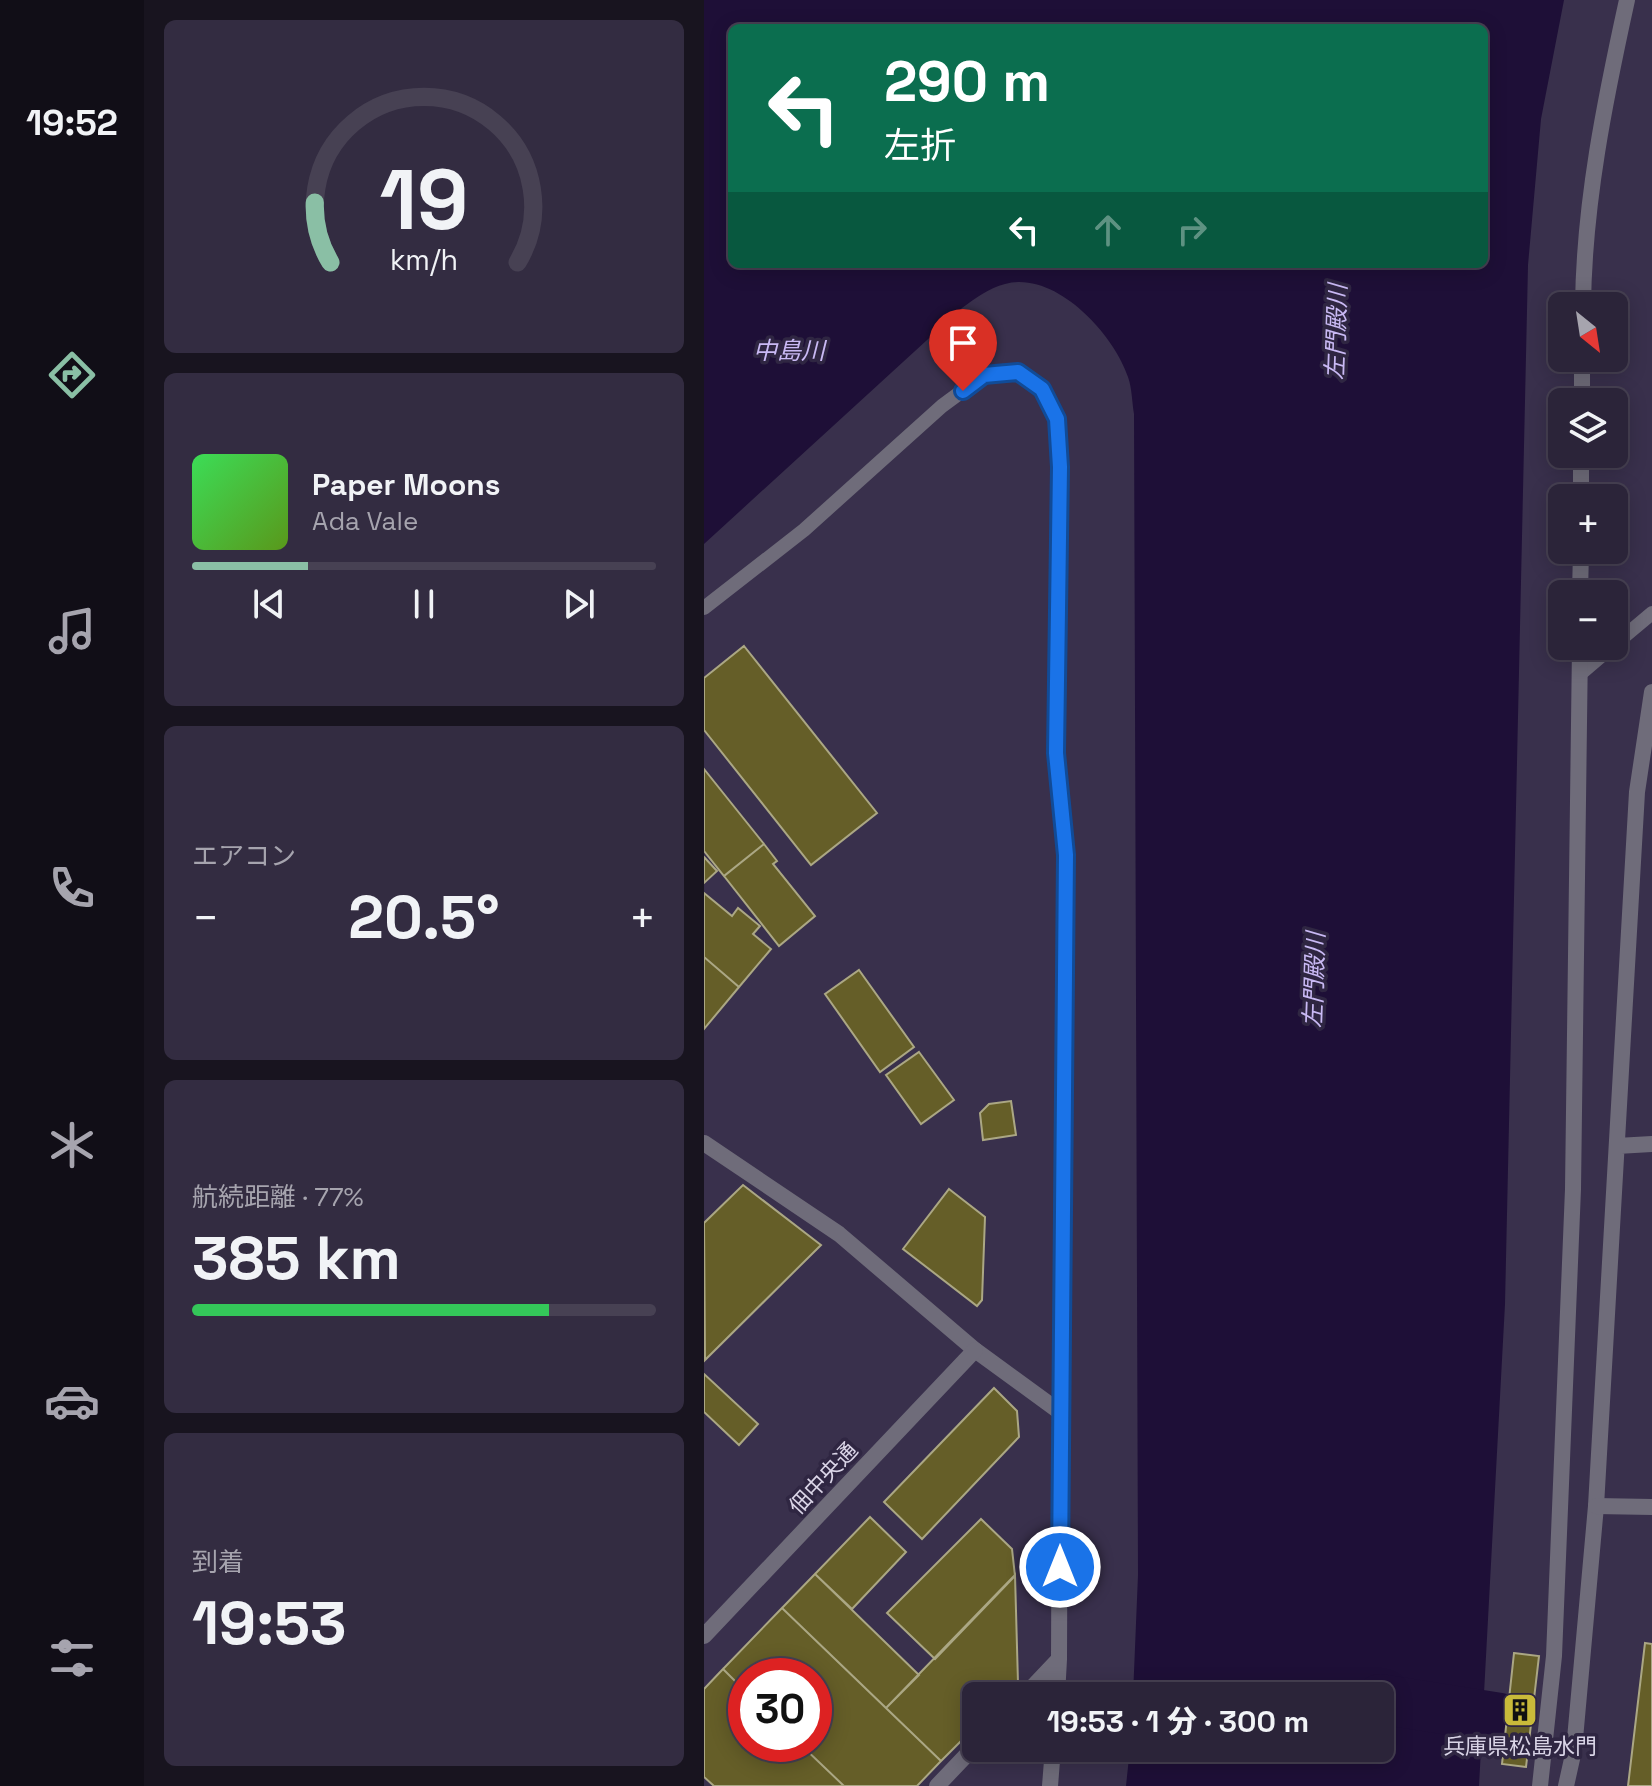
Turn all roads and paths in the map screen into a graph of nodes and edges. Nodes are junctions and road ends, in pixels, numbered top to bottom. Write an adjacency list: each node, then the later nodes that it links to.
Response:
1 (1627, 0): 2 (street)
2 (1583, 292)
3 (704, 608): 14 (lane)
4 (1652, 613): 5 (lane)
5 (1628, 634)
6 (1580, 660): 8 (street)
7 (1597, 660): 8 (lane)
8 (1579, 675): 25 (street)
9 (1652, 692): 12 (street)
10 (704, 1143): 13 (street)
11 (1652, 1144): 12 (street)
12 (1617, 1146): 15 (street)
13 (975, 1350): 14 (street); 17 (street, 佃中央通)
14 (1060, 1412): 18 (street)
15 (1596, 1506): 16 (street); 26 (street)
16 (1652, 1507)
17 (704, 1636)
18 (1059, 1659): 19 (street); 20 (street)
19 (1037, 1682)
20 (1058, 1682)
21 (962, 1760): 23 (street)
22 (1052, 1762): 24 (street)
23 (937, 1786)
24 (1050, 1786)
25 (1540, 1786)
26 (1566, 1786)

